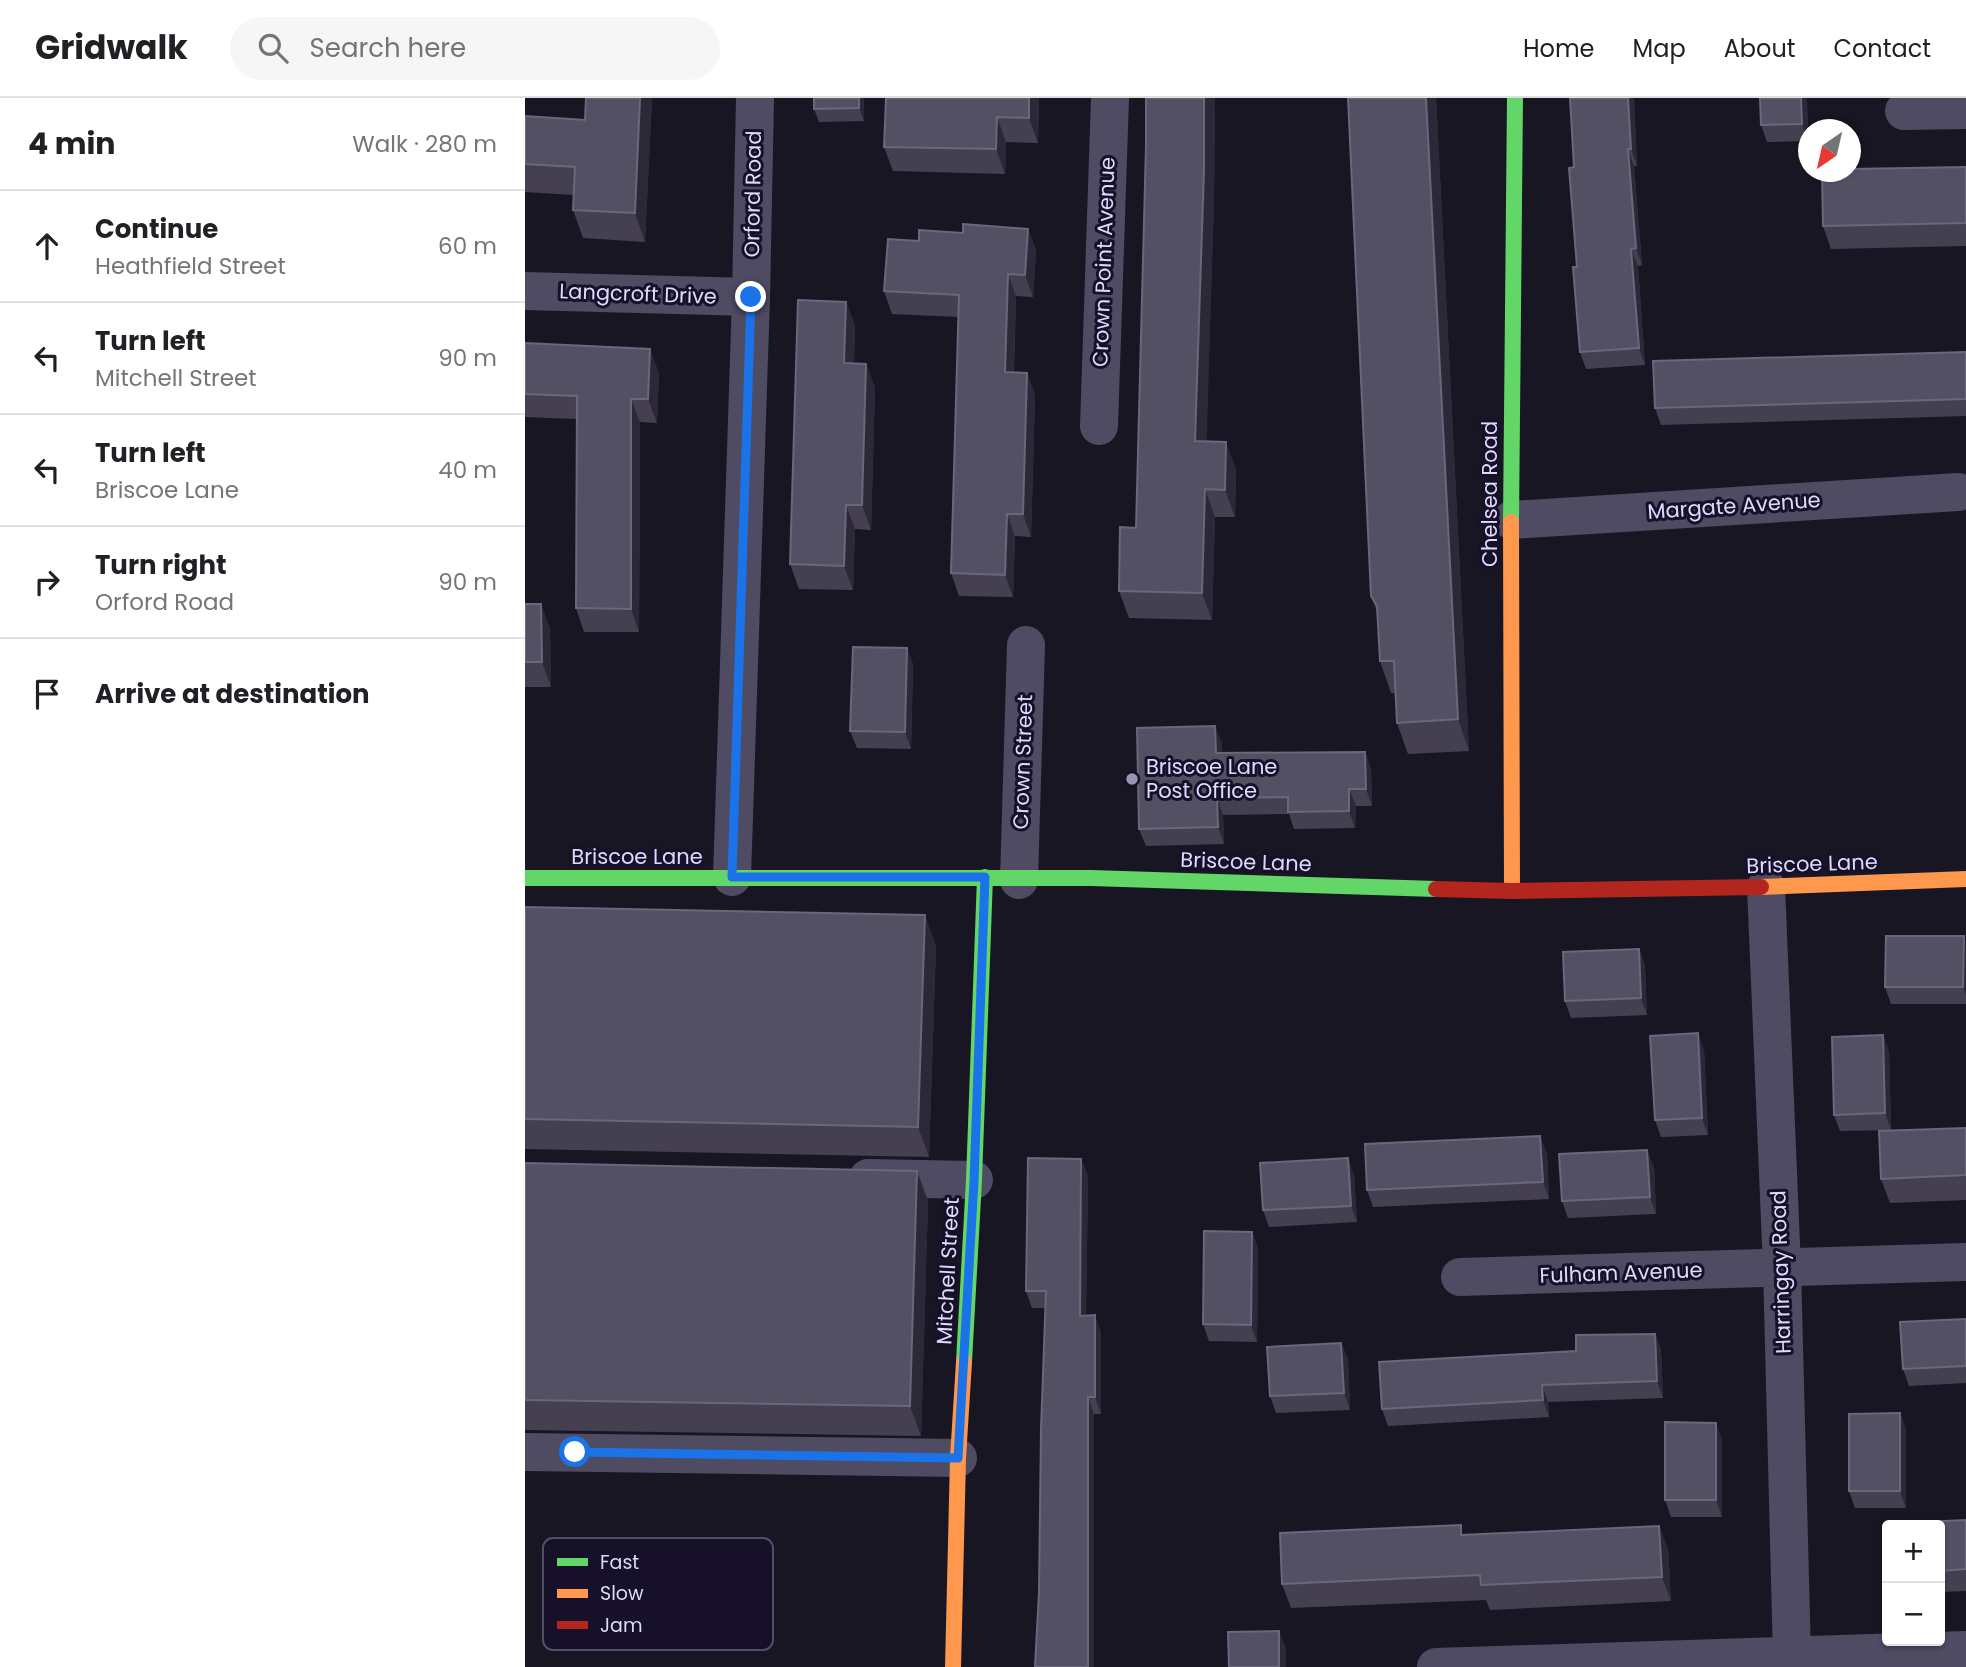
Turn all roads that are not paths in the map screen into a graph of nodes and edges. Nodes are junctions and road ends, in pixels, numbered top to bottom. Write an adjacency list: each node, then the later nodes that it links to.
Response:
1 (755, 98): 7 (street, Orford Road)
2 (1110, 98): 8 (street, Crown Point Avenue)
3 (1515, 98): 10 (street, Chelsea Road)
4 (1966, 110): 5 (street)
5 (1904, 111)
6 (525, 290): 7 (street, Langcroft Drive)
7 (751, 297): 12 (street, Orford Road)
8 (1099, 426)
9 (1958, 492): 10 (street, Margate Avenue)
10 (1511, 520): 17 (street, Chelsea Road)
11 (1026, 645): 14 (street, Crown Street)
12 (732, 877): 13 (street, Briscoe Lane); 14 (street, Briscoe Lane)
13 (525, 878)
14 (1002, 878): 17 (street, Briscoe Lane); 19 (street, Mitchell Street)
15 (1966, 880): 16 (street, Briscoe Lane)
16 (1766, 887): 17 (street, Briscoe Lane); 21 (street, Harringay Road)
17 (1511, 891)
18 (838, 1178): 19 (street)
19 (974, 1181): 24 (street, Mitchell Street)
20 (1966, 1262): 21 (street, Fulham Avenue)
21 (1781, 1268): 22 (street, Fulham Avenue); 26 (street, Harringay Road)
22 (1460, 1277)
23 (525, 1452): 24 (street)
24 (958, 1458): 27 (street, Mitchell Street)
25 (1966, 1650): 26 (street)
26 (1792, 1657): 28 (street)
27 (953, 1667)
28 (1436, 1667)

